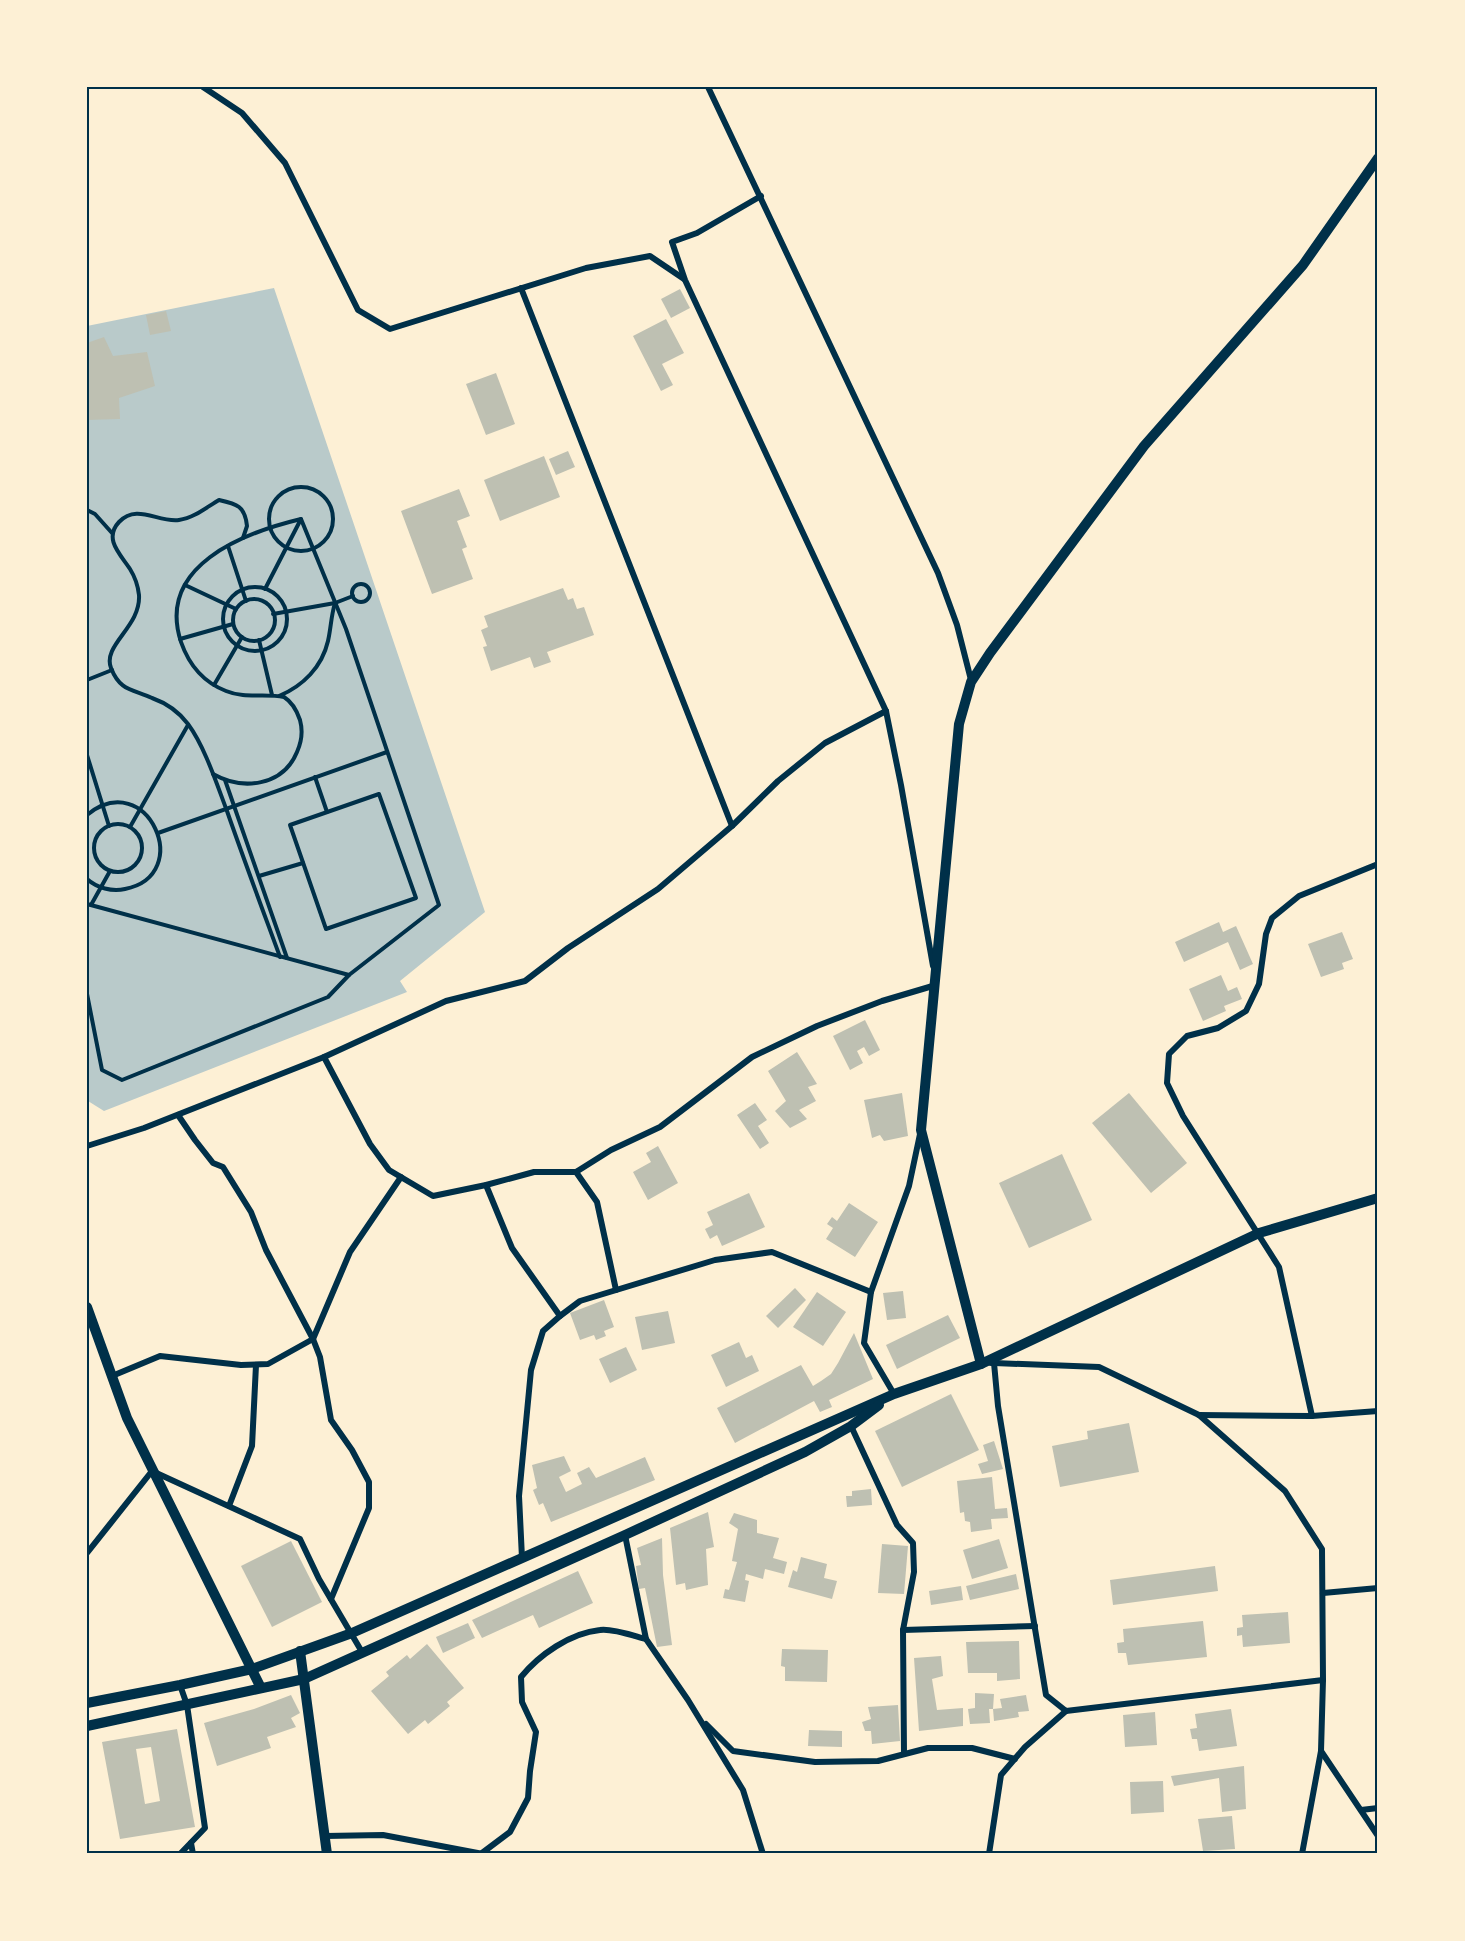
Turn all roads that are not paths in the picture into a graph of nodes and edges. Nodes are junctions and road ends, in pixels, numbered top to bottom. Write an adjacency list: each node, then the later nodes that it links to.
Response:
1 (203, 87): 6 (street)
2 (708, 87): 4 (street)
3 (1378, 158): 7 (street)
4 (761, 196): 5 (street); 7 (street)
5 (685, 280): 6 (street); 8 (street)
6 (521, 288): 9 (street)
7 (971, 682): 11 (street)
8 (886, 711): 9 (street); 11 (street)
9 (732, 826): 12 (street)
10 (1378, 864): 20 (street)
11 (936, 985): 14 (street); 16 (street)
12 (324, 1057): 13 (street); 17 (street)
13 (178, 1115): 15 (street); 25 (street)
14 (921, 1130): 22 (street); 27 (street)
15 (87, 1146)
16 (576, 1172): 18 (street); 21 (street)
17 (400, 1177): 18 (street); 25 (street)
18 (486, 1185): 24 (street)
19 (1378, 1198): 20 (street)
20 (1258, 1233): 27 (street); 33 (street)
21 (616, 1290): 22 (street); 24 (street)
22 (871, 1292): 30 (street)
23 (87, 1308): 29 (street)
24 (560, 1316): 39 (street)
25 (313, 1339): 28 (street); 42 (street)
26 (994, 1363): 27 (street); 32 (street); 43 (street)
27 (981, 1364): 30 (street)
28 (256, 1365): 29 (street); 36 (street)
29 (112, 1376): 35 (street)
30 (894, 1394): 34 (street); 39 (street)
31 (1378, 1411): 33 (street)
32 (1199, 1415): 33 (street); 41 (street)
33 (1312, 1416)
34 (851, 1426): 37 (street); 44 (street)
35 (152, 1471): 36 (street); 38 (street); 49 (street)
36 (228, 1506): 42 (street)
37 (626, 1535): 46 (street); 48 (street)
38 (87, 1553)
39 (522, 1558): 45 (street)
40 (1378, 1588): 41 (street)
41 (1323, 1593): 51 (street)
42 (331, 1599): 45 (street)
43 (1035, 1626): 44 (street); 56 (street)
44 (903, 1630): 60 (street)
45 (352, 1633): 47 (street); 48 (street)
46 (646, 1639): 57 (street); 67 (street)
47 (300, 1651): 49 (street); 50 (street)
48 (362, 1652): 50 (street)
49 (252, 1669): 52 (street); 53 (street)
50 (304, 1679): 53 (street); 64 (street)
51 (1323, 1680): 56 (street); 59 (street)
52 (180, 1685): 54 (street); 55 (street)
53 (261, 1688): 55 (street)
54 (87, 1703)
55 (187, 1705): 58 (street); 66 (street)
56 (1066, 1711): 61 (street)
57 (698, 1717): 60 (street); 71 (street)
58 (87, 1726)
59 (1321, 1751): 63 (street); 73 (street)
60 (904, 1754): 61 (street)
61 (1015, 1759): 72 (street)
62 (1378, 1808): 63 (street)
63 (1361, 1810): 65 (street)
64 (326, 1836): 67 (street); 70 (street)
65 (1378, 1836)
66 (191, 1843): 68 (street); 69 (street)
67 (483, 1853)
68 (180, 1854)
69 (193, 1854)
70 (327, 1854)
71 (763, 1854)
72 (989, 1854)
73 (1302, 1854)

